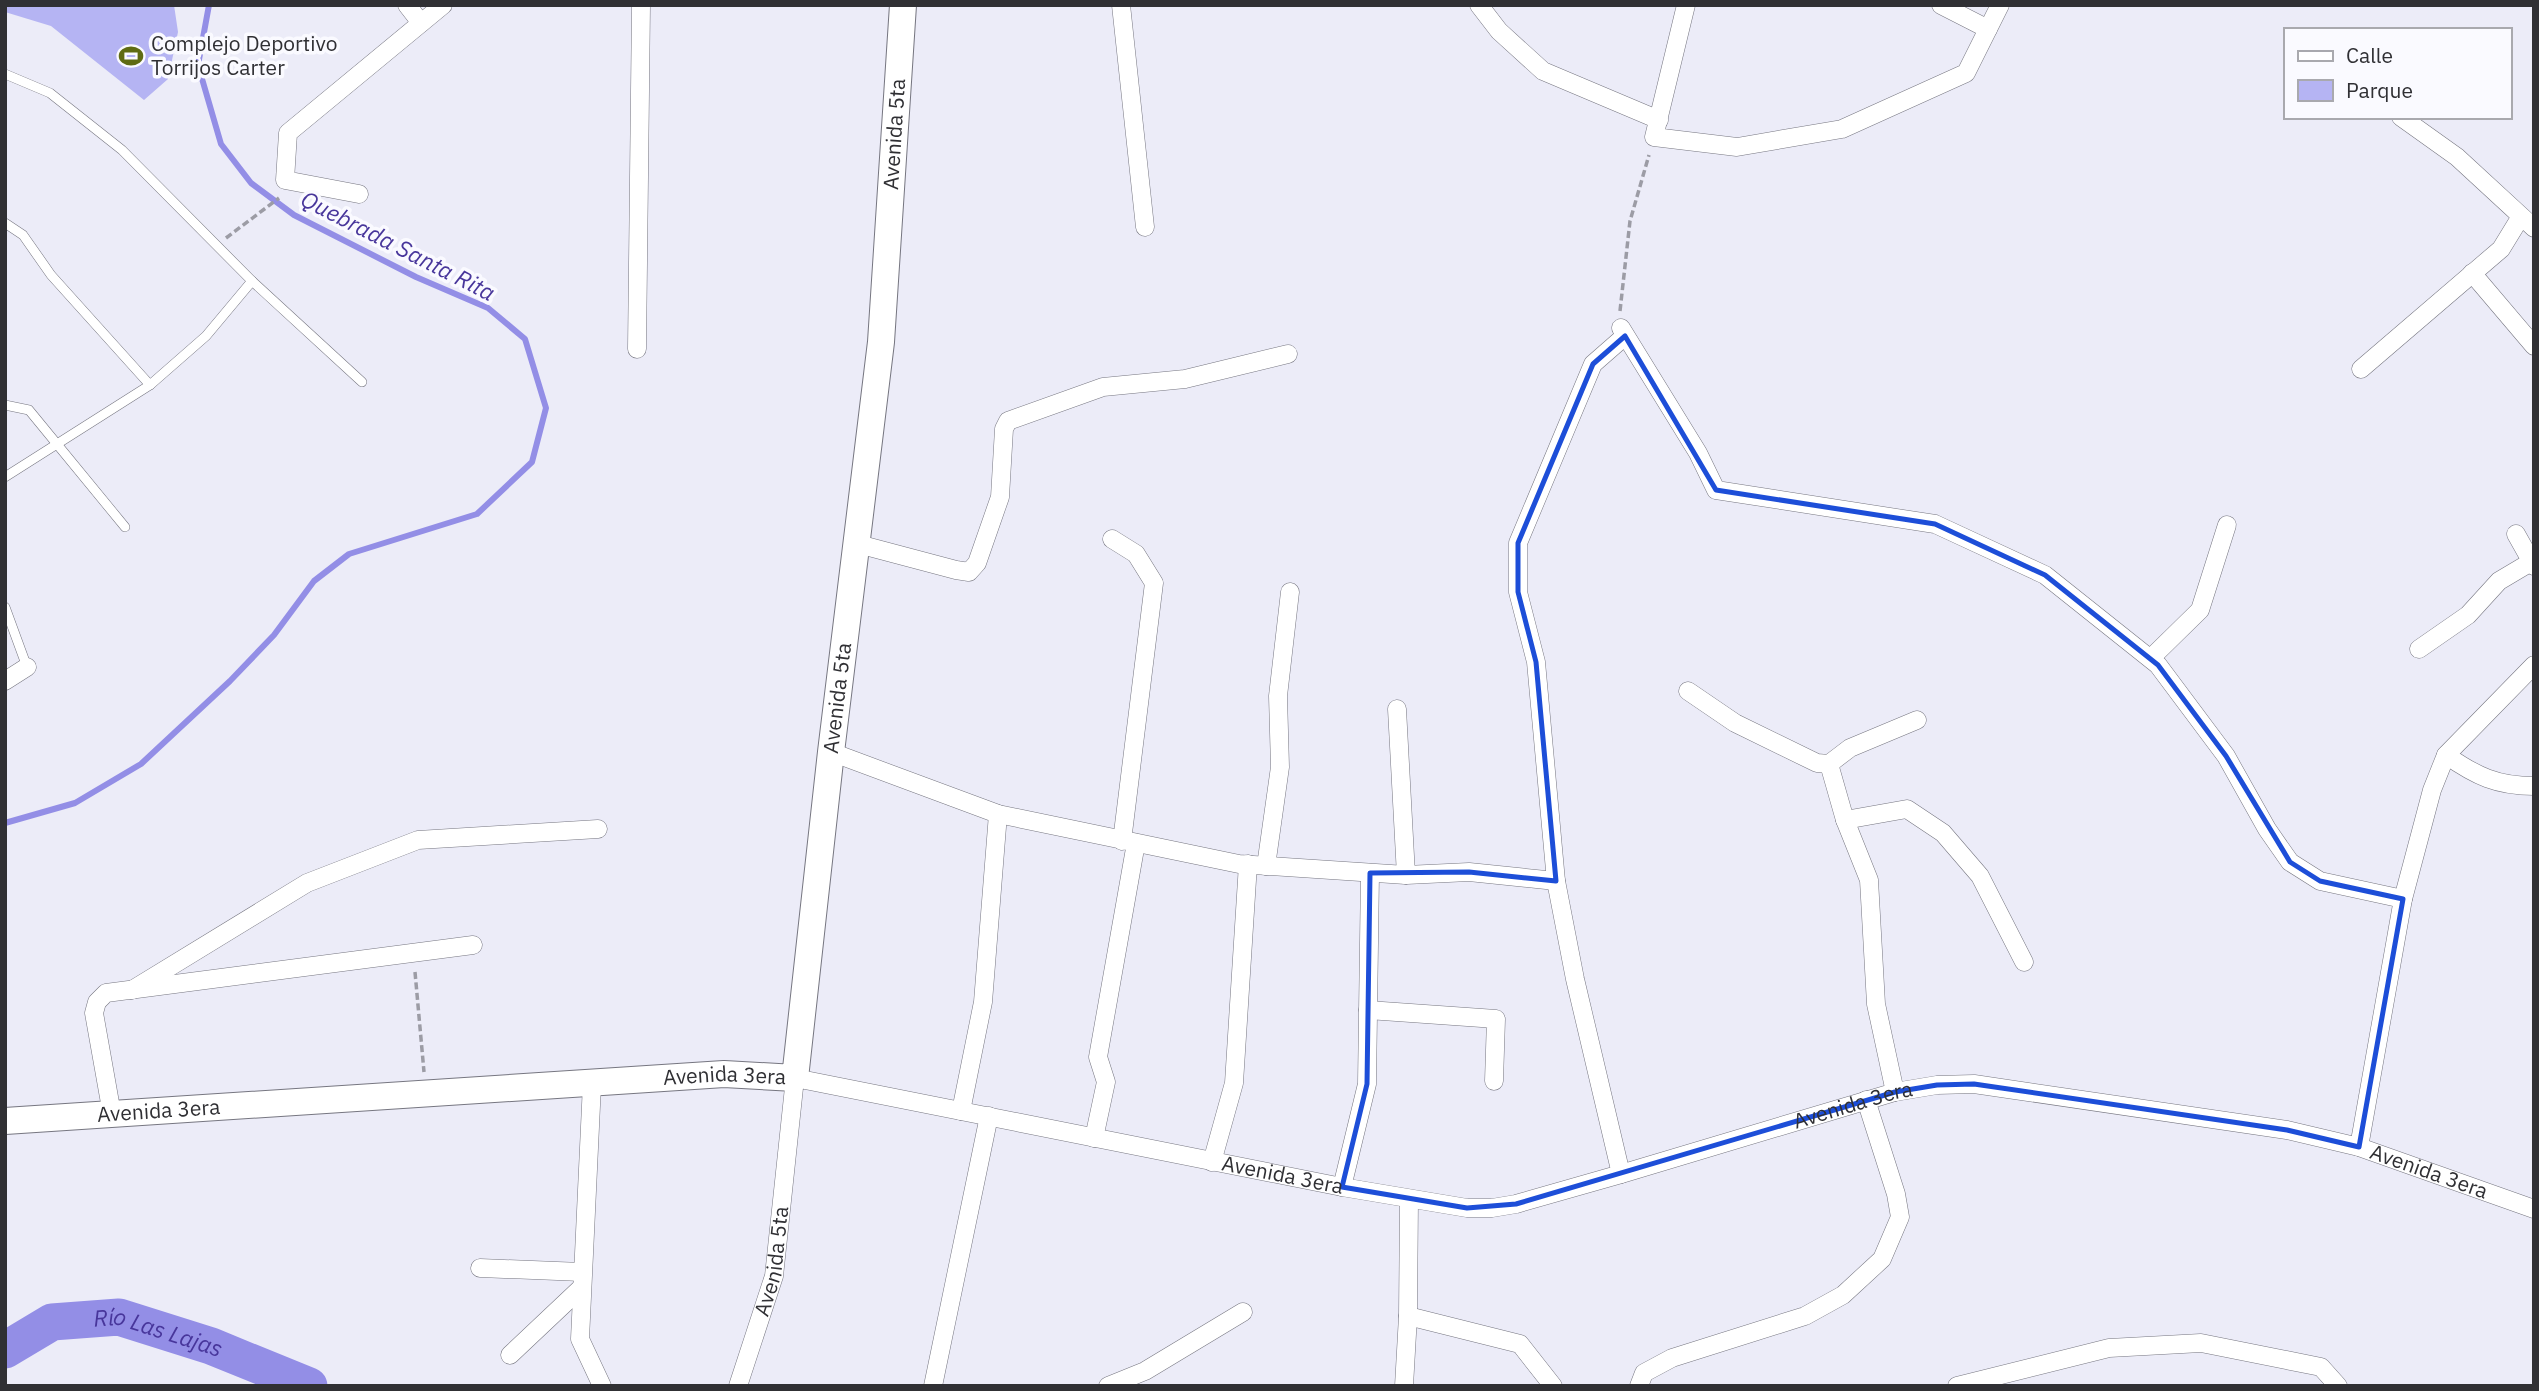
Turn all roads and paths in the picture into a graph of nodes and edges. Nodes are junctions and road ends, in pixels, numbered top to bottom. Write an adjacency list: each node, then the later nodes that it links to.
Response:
1 (407, 5): 10 (street)
2 (443, 5): 10 (street)
3 (641, 5): 25 (street)
4 (903, 5): 37 (street, Avenida 5ta)
5 (1121, 5): 19 (street)
6 (1479, 5): 14 (street)
7 (1686, 5): 14 (street)
8 (1941, 5): 11 (street)
9 (2000, 5): 11 (street)
10 (421, 23): 16 (street)
11 (1988, 29): 14 (street)
12 (5, 74): 20 (lane)
13 (2404, 119): 18 (street)
14 (1657, 128): 23 (path)
15 (288, 191): 20 (path)
16 (359, 194)
17 (5, 223): 29 (lane)
18 (2527, 223): 21 (street)
19 (1145, 227)
20 (216, 245): 22 (lane)
21 (2472, 273): 24 (street); 27 (street)
22 (252, 281): 28 (lane); 29 (lane)
23 (1623, 332): 42 (street); 61 (street)
24 (2534, 346)
25 (636, 349)
26 (1288, 354): 37 (street)
27 (2361, 369)
28 (362, 382)
29 (150, 386): 31 (lane)
30 (5, 405): 31 (lane)
31 (57, 445): 32 (lane); 34 (lane)
32 (5, 477)
33 (2227, 525): 42 (street)
34 (125, 527)
35 (2516, 534): 38 (street)
36 (1112, 539): 56 (street)
37 (858, 544): 49 (street, Avenida 5ta)
38 (2533, 564): 41 (street)
39 (1290, 592): 58 (street)
40 (5, 607): 44 (lane)
41 (2419, 649)
42 (2151, 658): 62 (street)
43 (2534, 664): 50 (street)
44 (27, 667): 45 (street)
45 (5, 681)
46 (1688, 691): 51 (street)
47 (1397, 709): 60 (street)
48 (1917, 720): 51 (street)
49 (831, 752): 53 (street); 68 (street, Avenida 5ta)
50 (2446, 755): 52 (street); 62 (street)
51 (1829, 764): 54 (street)
52 (2534, 786)
53 (998, 814): 56 (street); 74 (street)
54 (1845, 820): 65 (street); 71 (street)
55 (598, 830): 66 (street)
56 (1129, 842): 57 (street); 78 (street)
57 (1248, 864): 58 (street); 80 (street)
58 (1266, 866): 59 (street)
59 (1370, 873): 60 (street); 67 (street)
60 (1406, 875): 61 (street)
61 (1556, 881): 81 (street)
62 (2403, 899): 79 (street)
63 (473, 945): 64 (street)
64 (414, 953): 66 (street); 72 (path)
65 (2024, 962)
66 (132, 990): 75 (street)
67 (1368, 1010): 69 (street); 82 (street)
68 (794, 1078): 70 (street, Avenida 3era); 74 (street, Avenida 3era); 92 (street, Avenida 5ta)
69 (1494, 1081)
70 (592, 1084): 72 (street, Avenida 3era); 86 (street)
71 (1895, 1092): 73 (street, Avenida 3era); 79 (street, Avenida 3era)
72 (426, 1095): 75 (street, Avenida 3era)
73 (1867, 1100): 81 (street, Avenida 3era); 97 (street)
74 (961, 1111): 76 (street, Avenida 3era)
75 (112, 1114): 77 (street, Avenida 3era)
76 (989, 1116): 78 (street, Avenida 3era); 93 (street)
77 (5, 1121)
78 (1094, 1138): 80 (street, Avenida 3era)
79 (2359, 1147): 84 (street, Avenida 3era)
80 (1212, 1162): 82 (street, Avenida 3era)
81 (1621, 1174): 83 (street, Avenida 3era)
82 (1342, 1187): 83 (street, Avenida 3era)
83 (1409, 1199): 88 (street)
84 (2534, 1209)
85 (480, 1268): 86 (street)
86 (581, 1280): 89 (street); 91 (street)
87 (1242, 1312): 94 (street)
88 (1408, 1316): 95 (street); 96 (street)
89 (510, 1355)
90 (2028, 1378): 98 (street); 99 (street)
91 (602, 1386)
92 (738, 1386)
93 (933, 1386)
94 (1108, 1386)
95 (1404, 1386)
96 (1553, 1386)
97 (1639, 1386)
98 (1957, 1386)
99 (2338, 1386)

